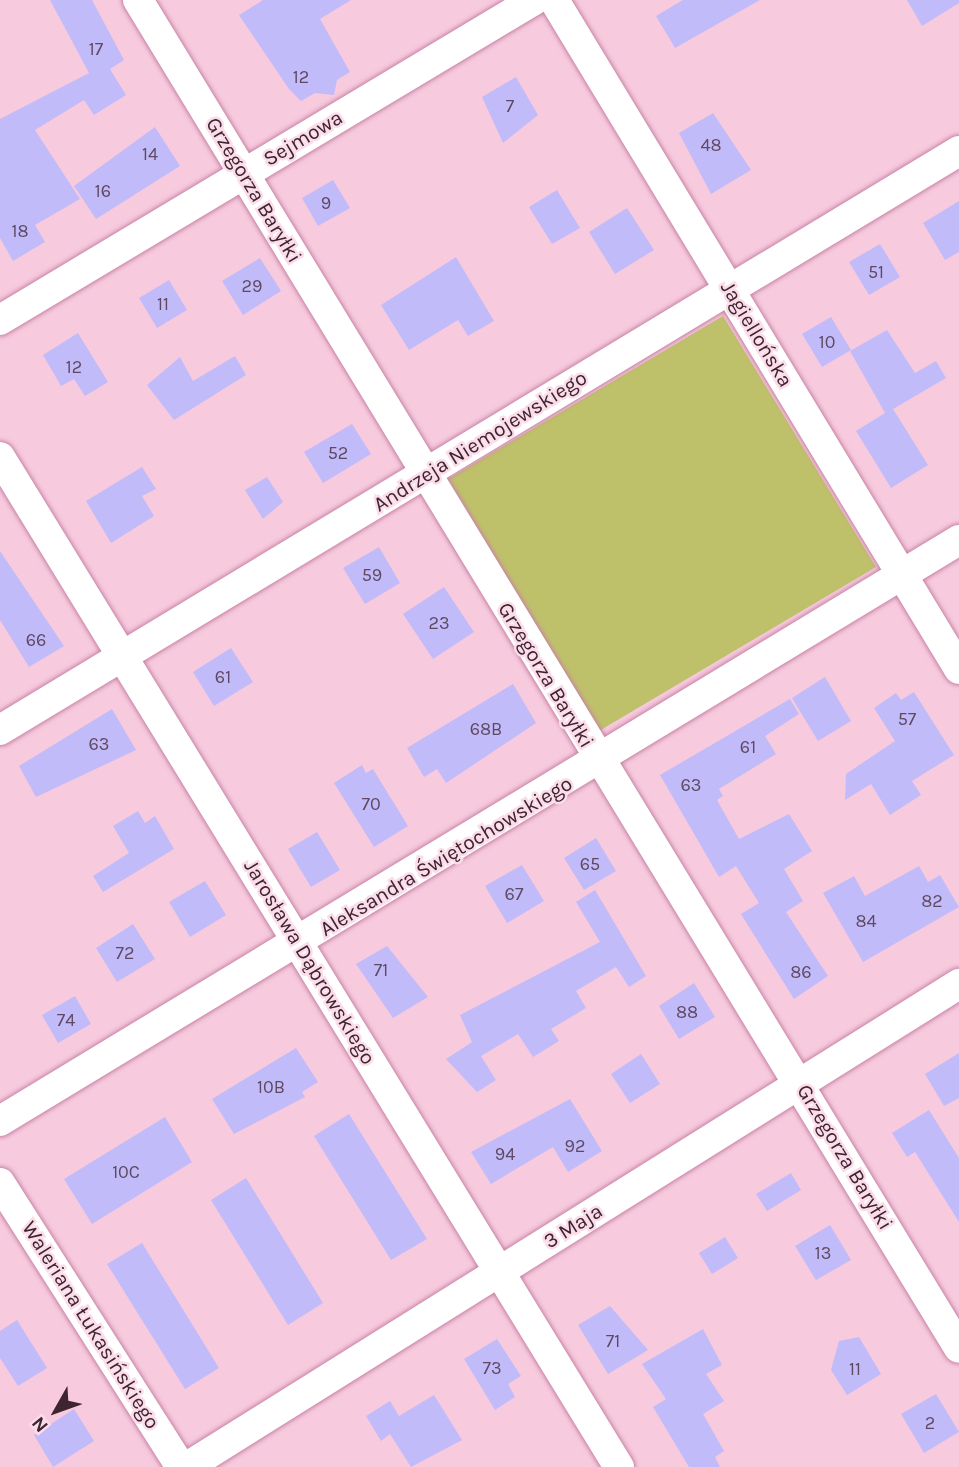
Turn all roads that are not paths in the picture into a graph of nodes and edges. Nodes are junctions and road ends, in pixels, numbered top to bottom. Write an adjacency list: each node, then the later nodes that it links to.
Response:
1 (138, 0): 5 (street, Grzegorza Baryłki)
2 (534, 0): 5 (street, Sejmowa)
3 (554, 0): 6 (street, Jagiellońska)
4 (959, 151): 6 (street, Andrzeja Niemojewskiego)
5 (244, 173): 7 (street, Sejmowa); 9 (street, Grzegorza Baryłki)
6 (729, 286): 9 (street, Andrzeja Niemojewskiego); 11 (street, Jagiellońska)
7 (0, 320)
8 (0, 457): 12 (street, Jarosława Dąbrowskiego)
9 (428, 475): 12 (street, Andrzeja Niemojewskiego); 15 (street, Grzegorza Baryłki)
10 (959, 540): 11 (street, Aleksandra Świętochowskiego)
11 (902, 575): 13 (street, Jagiellońska); 15 (street, Aleksandra Świętochowskiego)
12 (122, 656): 14 (street, Andrzeja Niemojewskiego); 16 (street, Jarosława Dąbrowskiego)
13 (959, 668)
14 (0, 730)
15 (598, 763): 16 (street, Aleksandra Świętochowskiego); 18 (street, Grzegorza Baryłki)
16 (300, 945): 19 (street, Aleksandra Świętochowskiego); 21 (street, Jarosława Dąbrowskiego)
17 (959, 984): 18 (street, 3 Maja)
18 (802, 1084): 21 (street, 3 Maja); 22 (street, Grzegorza Baryłki)
19 (0, 1121)
20 (0, 1183): 23 (street, Waleriana Łukasińskiego)
21 (499, 1272): 24 (street, 3 Maja); 25 (street, Jarosława Dąbrowskiego)
22 (959, 1348)
23 (181, 1467)
24 (187, 1467)
25 (619, 1467)

